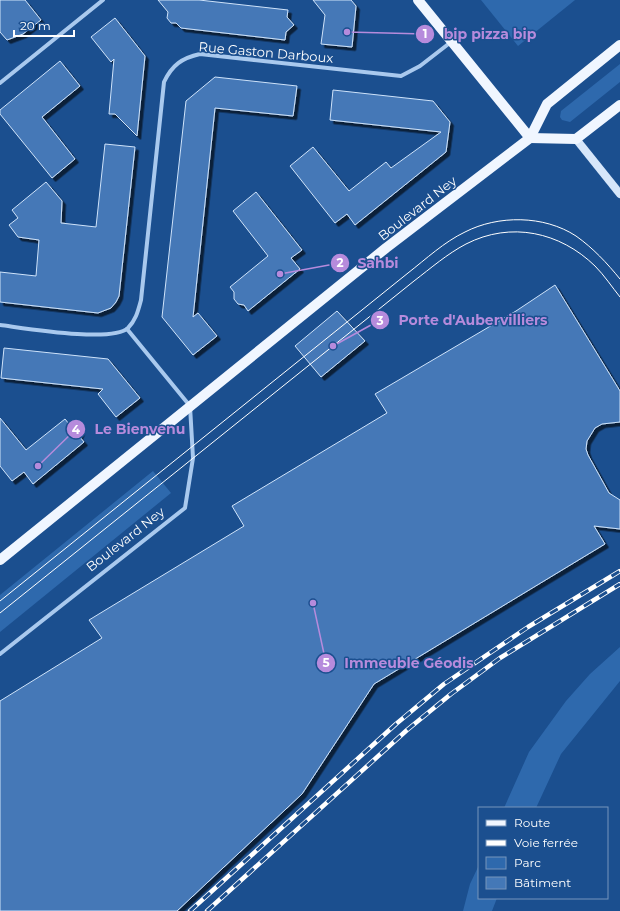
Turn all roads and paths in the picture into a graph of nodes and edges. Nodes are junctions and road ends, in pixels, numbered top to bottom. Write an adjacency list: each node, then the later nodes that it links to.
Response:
1 (103, 0): 5 (street)
2 (418, 0): 3 (main road)
3 (451, 42): 7 (main road); 11 (street, Rue Gaston Darboux)
4 (620, 45): 7 (main road)
5 (0, 83)
6 (620, 104): 8 (main road)
7 (530, 138): 8 (main road); 12 (main road, Boulevard Ney)
8 (576, 139): 9 (main road)
9 (620, 194)
10 (0, 325): 11 (street)
11 (127, 329): 12 (street)
12 (190, 406): 13 (main road, Boulevard Ney); 14 (street, Boulevard Ney)
13 (0, 560)
14 (0, 654)

